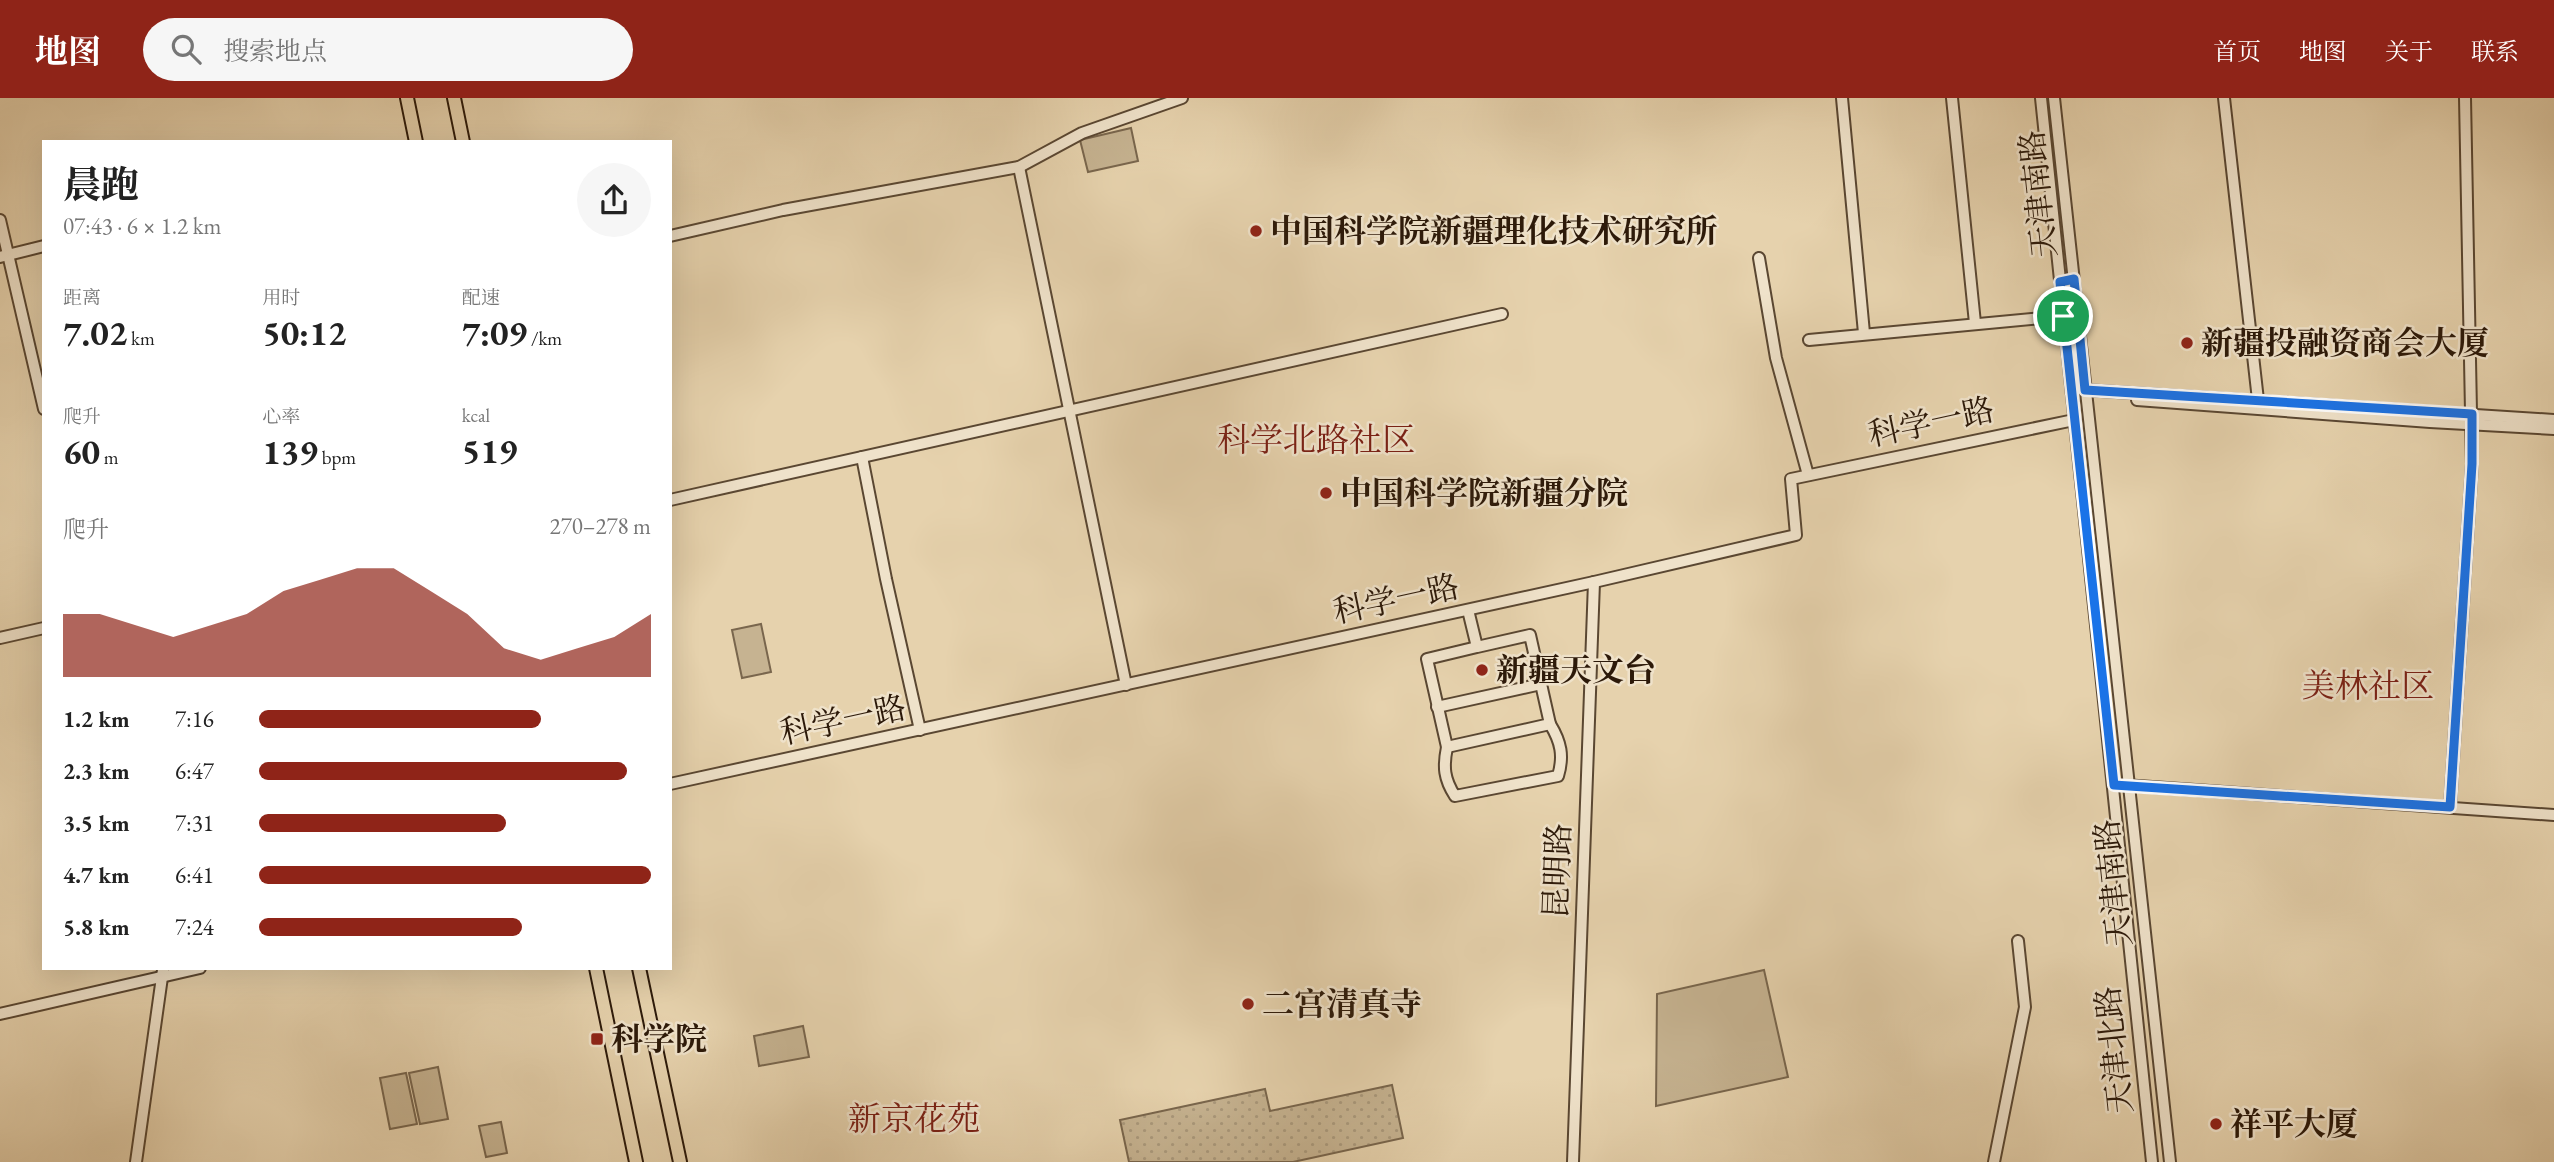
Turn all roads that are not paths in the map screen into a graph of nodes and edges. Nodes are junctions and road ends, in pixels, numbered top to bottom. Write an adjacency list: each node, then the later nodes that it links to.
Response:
1 (407, 98): 10 (main road)
2 (454, 98): 11 (main road)
3 (1182, 98): 12 (street)
4 (1842, 98): 23 (street)
5 (1952, 98): 22 (street)
6 (2041, 98): 19 (street, 天津北路)
7 (2054, 98): 18 (street, 天津南路)
8 (2224, 98): 26 (street)
9 (2465, 98): 29 (street)
10 (416, 140)
11 (463, 140)
12 (1019, 167): 14 (street); 28 (street)
13 (0, 220): 16 (street)
14 (672, 236)
15 (42, 246): 16 (street)
16 (4, 256): 27 (street)
17 (1759, 258): 34 (street)
18 (2074, 279): 19 (street); 25 (street, 天津南路)
19 (2060, 282): 21 (street, 天津北路)
20 (1502, 314): 28 (street)
21 (2063, 316): 22 (street); 30 (street, 天津北路)
22 (1975, 323): 23 (street)
23 (1864, 333): 24 (street)
24 (1809, 340)
25 (2085, 393): 26 (street); 29 (street); 36 (street, 天津南路)
26 (2258, 400): 29 (street)
27 (42, 401)
28 (1071, 410): 33 (street); 44 (street)
29 (2472, 419): 31 (street); 32 (street); 52 (street)
30 (2074, 420): 34 (street, 科学一路); 37 (street, 天津北路)
31 (2554, 420)
32 (2554, 429)
33 (862, 457): 35 (street); 47 (street)
34 (1808, 475): 38 (street, 科学一路)
35 (672, 500)
36 (2103, 554): 37 (street); 51 (street, 天津南路)
37 (2089, 556): 50 (street, 天津北路)
38 (1594, 582): 39 (street, 科学一路); 62 (street, 昆明路)
39 (1468, 610): 42 (street); 44 (street, 科学一路)
40 (42, 628): 41 (street)
41 (0, 638)
42 (1476, 648): 43 (street); 45 (street)
43 (1541, 684): 45 (street); 46 (street)
44 (1126, 685): 47 (street, 科学一路)
45 (1437, 707): 48 (street)
46 (1550, 724): 48 (street); 48 (street)
47 (920, 730): 49 (street, 科学一路)
48 (1447, 747)
49 (672, 784)
50 (2114, 785): 51 (street); 64 (street, 天津北路)
51 (2129, 785): 52 (street); 65 (street, 天津南路)
52 (2450, 807): 53 (street)
53 (2554, 814)
54 (2018, 941): 63 (street)
55 (596, 970): 60 (main road)
56 (639, 970): 61 (main road)
57 (163, 971): 58 (street); 59 (street)
58 (0, 1014)
59 (136, 1162)
60 (636, 1162)
61 (680, 1162)
62 (1573, 1162)
63 (1994, 1162)
64 (2152, 1162)
65 (2170, 1162)

